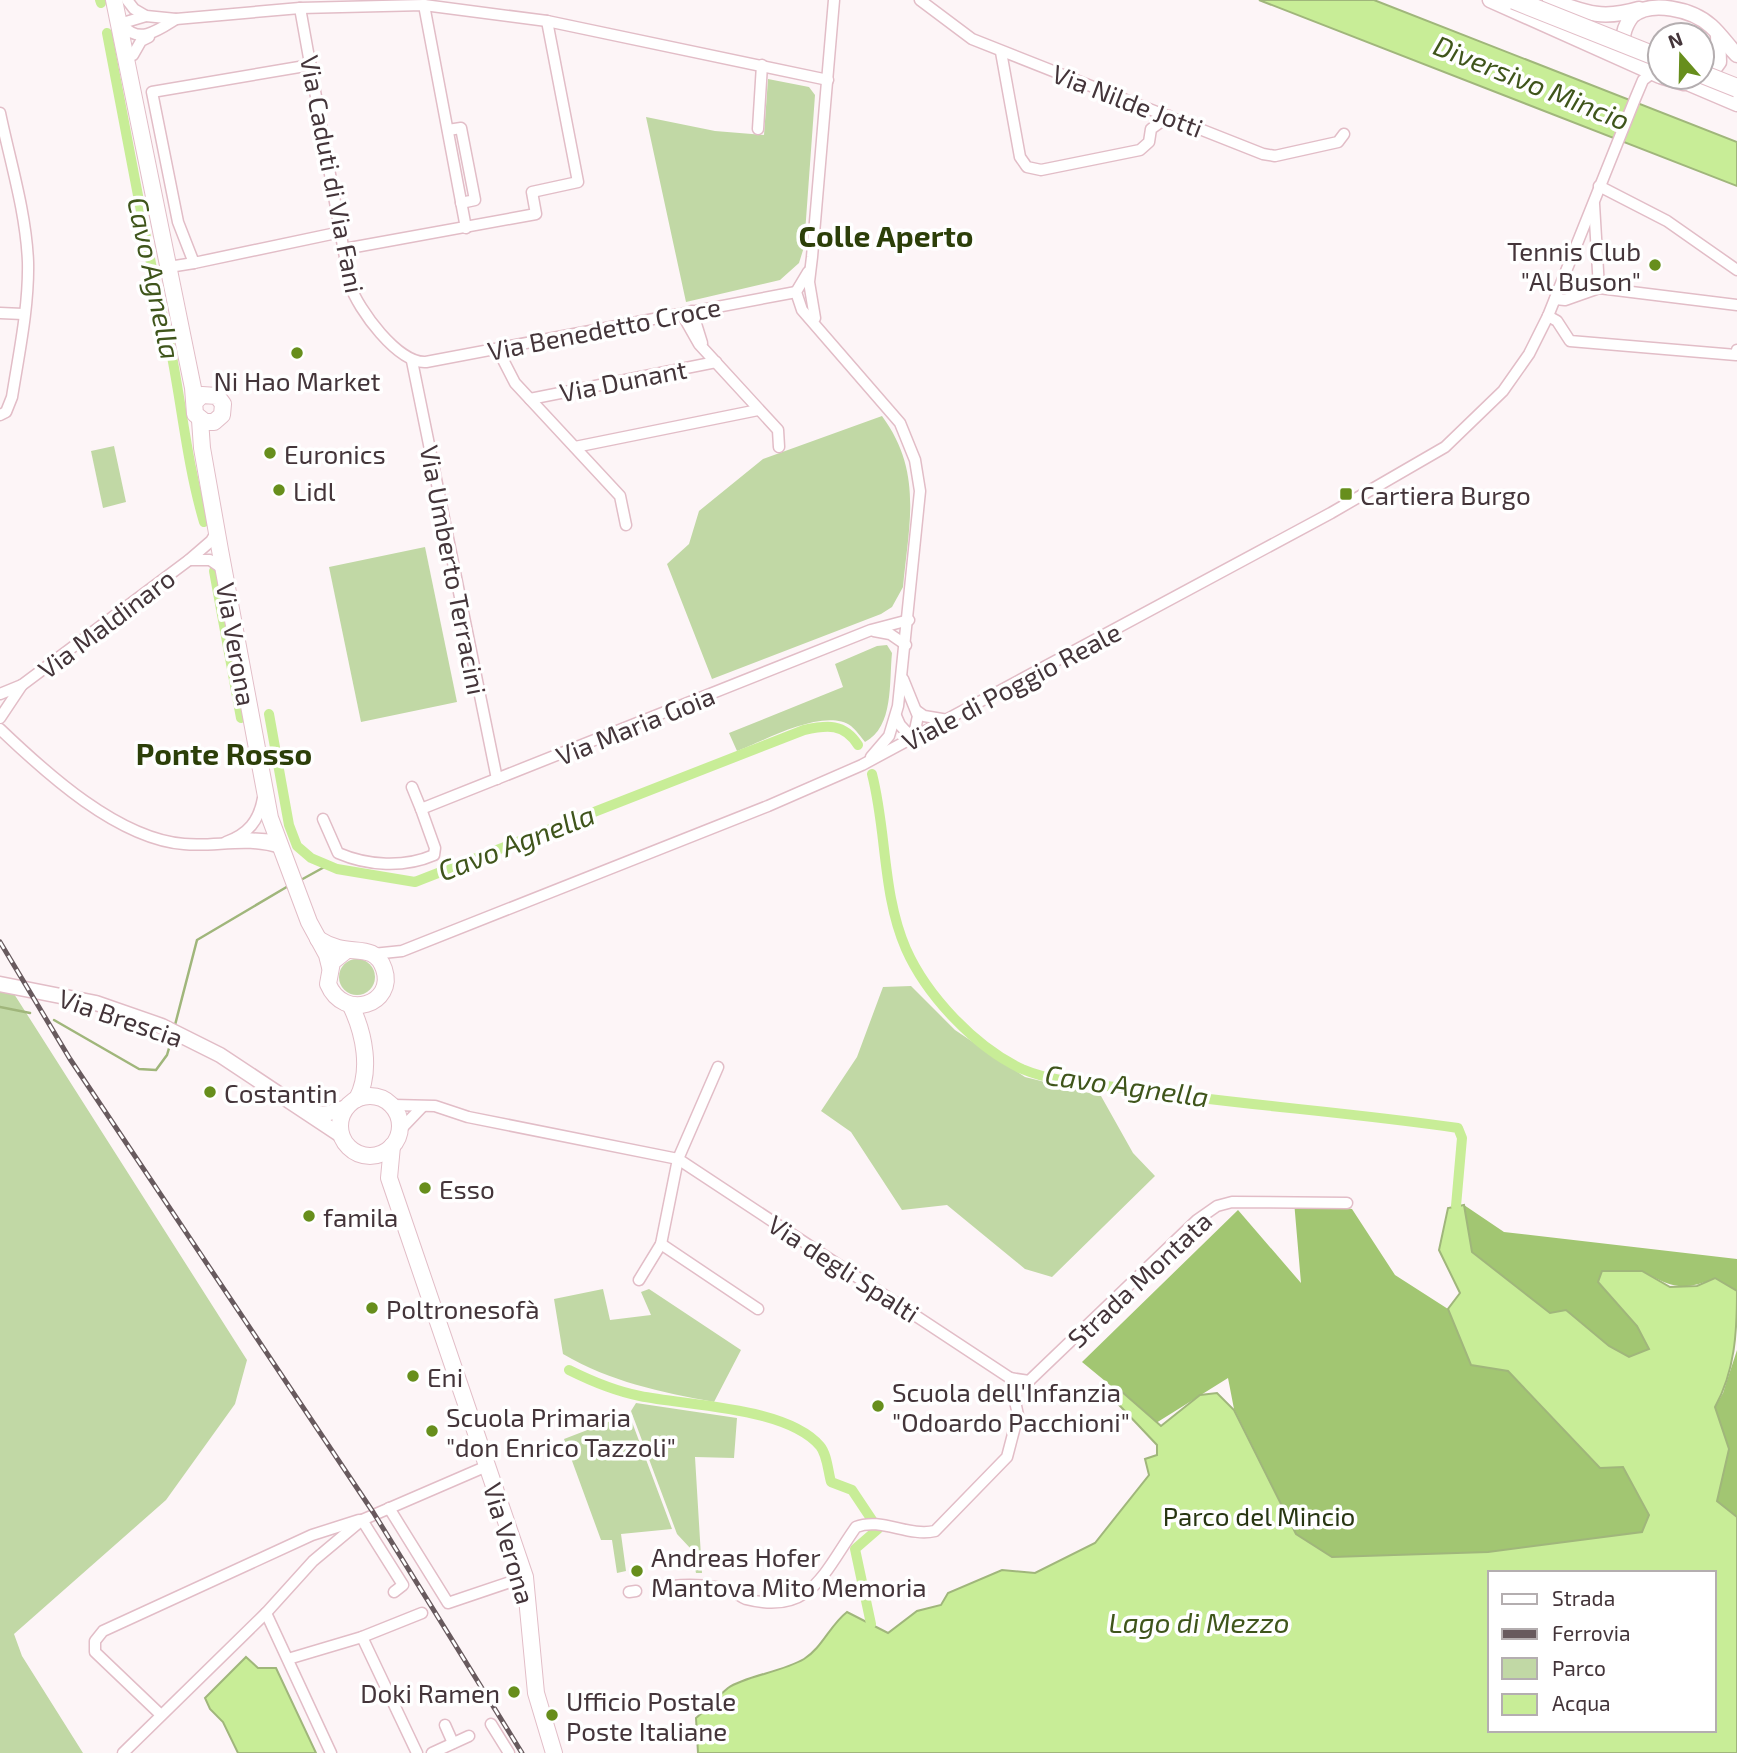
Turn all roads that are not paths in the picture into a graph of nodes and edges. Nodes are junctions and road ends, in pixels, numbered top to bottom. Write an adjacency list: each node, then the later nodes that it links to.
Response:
1 (121, 0): 11 (street); 14 (main road, Via Verona); 31 (main road, Via Verona)
2 (834, 0): 27 (street)
3 (920, 0): 17 (street, Via Nilde Jotti)
4 (1490, 0): 25 (main road)
5 (1514, 0): 23 (highway, bridge)
6 (1550, 0): 10 (main road)
7 (278, 4): 9 (street); 12 (street)
8 (424, 5): 9 (street); 13 (street); 42 (street)
9 (300, 8): 20 (street, Via Caduti di Via Fani)
10 (1640, 8): 16 (main road); 22 (main road)
11 (146, 16): 12 (street); 14 (street)
12 (176, 19): 15 (street)
13 (547, 21): 21 (street); 42 (street)
14 (127, 26): 15 (street); 18 (main road, Via Verona); 31 (street, Via Verona)
15 (160, 29): 18 (street)
16 (1718, 34): 19 (main road); 24 (main road)
17 (1001, 51): 33 (street, Via Nilde Jotti); 37 (street)
18 (133, 55): 39 (main road, Via Verona)
19 (1737, 55)
20 (310, 65): 43 (street, Via Caduti di Via Fani); 45 (street)
21 (762, 65): 27 (street); 36 (street)
22 (1646, 68)
23 (1646, 69)
24 (1716, 69)
25 (1646, 70)
26 (1646, 77): 40 (street, Viale di Poggio Reale)
27 (828, 80): 48 (street)
28 (1716, 84): 29 (highway, bridge)
29 (1737, 88)
30 (1715, 91): 32 (main road)
31 (134, 103): 39 (main road, Via Verona)
32 (1737, 104)
33 (1143, 105): 35 (street, Via Nilde Jotti); 37 (street)
34 (0, 113): 55 (street)
35 (1169, 116): 37 (street); 38 (street, Via Nilde Jotti)
36 (758, 129)
37 (1151, 129)
38 (1344, 134)
39 (144, 140): 46 (main road, Via Verona)
40 (1599, 186): 41 (street, Viale di Poggio Reale); 47 (street)
41 (1594, 198): 49 (street, Viale di Poggio Reale); 51 (street, Viale di Poggio Reale)
42 (466, 228): 44 (street)
43 (341, 232): 44 (street, Via Caduti di Via Fani); 45 (street)
44 (344, 249): 62 (street, Via Caduti di Via Fani)
45 (194, 263): 46 (street)
46 (169, 267): 61 (main road, Via Verona)
47 (1737, 271)
48 (808, 272): 50 (street); 57 (street)
49 (1599, 288): 51 (street); 52 (street)
50 (796, 292): 53 (street, Via Benedetto Croce); 57 (street); 58 (street)
51 (1555, 299): 56 (street, Viale di Poggio Reale)
52 (1737, 305)
53 (687, 312): 59 (street, Via Benedetto Croce); 63 (street)
54 (0, 313): 55 (street)
55 (23, 314): 68 (street)
56 (1548, 316): 60 (street); 85 (street, Viale di Poggio Reale)
57 (815, 318): 58 (street)
58 (818, 330): 76 (street)
59 (498, 350): 62 (street, Via Benedetto Croce); 65 (street)
60 (1737, 350)
61 (186, 356): 64 (main road, Via Verona); 66 (main road, Via Verona)
62 (412, 361): 89 (street, Via Umberto Terracini)
63 (716, 362): 65 (street, Via Dunant); 67 (street)
64 (212, 394): 66 (main road); 69 (main road, Via Verona)
65 (530, 399): 70 (street)
66 (195, 402): 69 (main road, Via Verona)
67 (758, 410): 70 (street); 71 (street)
68 (0, 415)
69 (207, 421): 73 (main road, Via Verona)
70 (575, 447): 72 (street)
71 (779, 447)
72 (626, 525)
73 (217, 531): 74 (street, Via Maldinaro); 75 (main road, Via Verona)
74 (189, 560): 75 (street, Via Maldinaro); 80 (street, Via Maldinaro)
75 (223, 569): 91 (main road, Via Verona)
76 (909, 620): 77 (street, Via Maria Goia); 78 (street)
77 (871, 630): 78 (street); 89 (street, Via Maria Goia)
78 (906, 646): 79 (street)
79 (903, 678): 82 (street); 83 (street)
80 (22, 685): 81 (street, Via Maldinaro); 84 (street, Via Maldinaro)
81 (0, 694)
82 (917, 711): 85 (street); 87 (street)
83 (896, 716): 87 (street); 88 (street)
84 (0, 718)
85 (951, 720): 87 (street, Viale di Poggio Reale)
86 (0, 729): 94 (street)
87 (914, 739): 88 (street, Viale di Poggio Reale)
88 (862, 765): 98 (street, Viale di Poggio Reale)
89 (497, 779): 92 (street, Via Maria Goia)
90 (412, 788): 92 (street)
91 (264, 792): 94 (street); 95 (main road, Via Verona)
92 (421, 809): 93 (street)
93 (323, 819)
94 (229, 841): 95 (street)
95 (278, 844): 96 (main road, Via Verona)
96 (318, 939): 97 (main road); 100 (main road, Via Verona)
97 (347, 950): 99 (main road); 100 (main road)
98 (402, 951): 99 (street, Viale di Poggio Reale); 101 (street)
99 (373, 954): 101 (main road)
100 (330, 967): 104 (main road)
101 (385, 976): 103 (main road)
102 (0, 984): 112 (main road, Via Brescia)
103 (369, 1004): 104 (main road); 105 (main road)
104 (351, 1006): 105 (main road)
105 (361, 1029): 107 (main road)
106 (718, 1067): 117 (street)
107 (366, 1075): 108 (main road); 109 (main road)
108 (378, 1096): 109 (main road); 110 (main road)
109 (352, 1103): 112 (main road); 114 (main road)
110 (393, 1105): 111 (street, Via degli Spalti); 113 (main road)
111 (422, 1107): 113 (street); 117 (street, Via degli Spalti)
112 (306, 1112): 114 (main road, Via Brescia)
113 (400, 1130): 115 (main road)
114 (342, 1136): 116 (main road)
115 (392, 1146): 116 (main road); 118 (main road, Via Verona)
116 (364, 1155): 118 (main road, Via Verona)
117 (678, 1158): 120 (street); 123 (street, Via degli Spalti)
118 (389, 1178): 124 (main road, Via Verona)
119 (1347, 1203): 123 (street, Strada Montata)
120 (662, 1244): 121 (street); 122 (street)
121 (639, 1280)
122 (758, 1309)
123 (1010, 1378): 128 (street)
124 (487, 1466): 125 (street); 127 (main road, Via Verona)
125 (389, 1507): 126 (street); 127 (street)
126 (362, 1520): 129 (street); 130 (street); 134 (street)
127 (524, 1577): 144 (main road, Via Verona)
128 (673, 1586)
129 (394, 1592)
130 (266, 1613): 133 (street); 134 (street)
131 (422, 1613): 132 (street)
132 (362, 1637): 133 (street); 141 (street)
133 (288, 1659): 140 (street)
134 (161, 1715): 139 (street)
135 (491, 1724): 143 (street)
136 (445, 1725): 138 (street)
137 (469, 1735): 138 (street)
138 (453, 1743): 142 (street)
139 (123, 1753)
140 (331, 1753)
141 (416, 1753)
142 (432, 1753)
143 (509, 1753)
144 (554, 1753)

